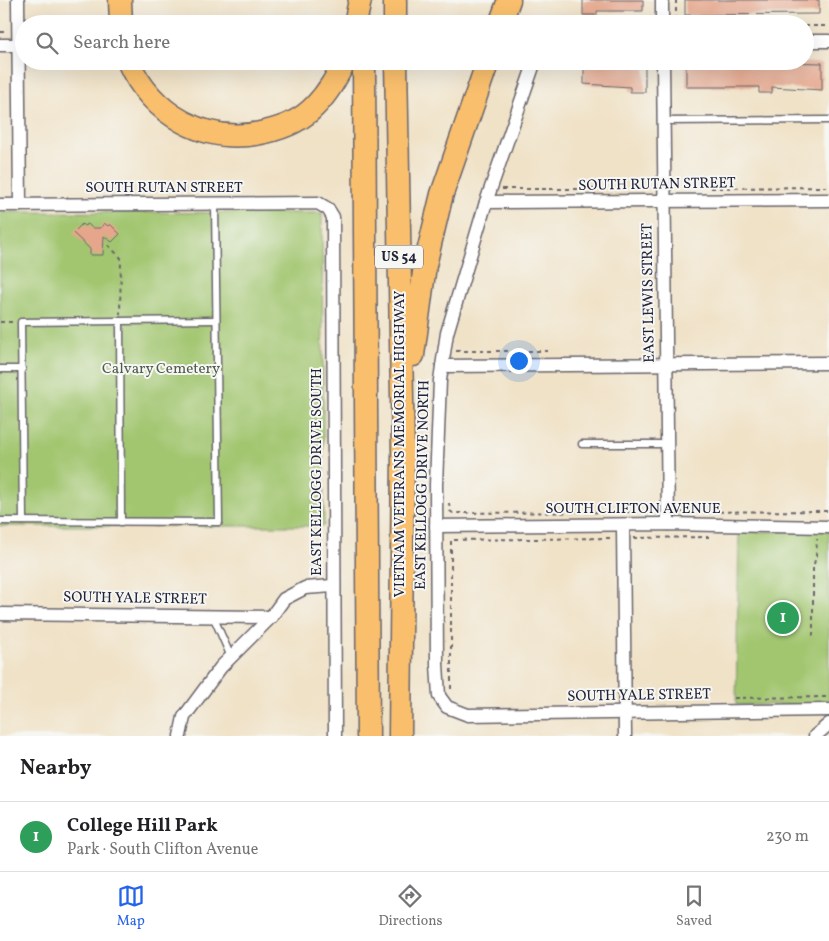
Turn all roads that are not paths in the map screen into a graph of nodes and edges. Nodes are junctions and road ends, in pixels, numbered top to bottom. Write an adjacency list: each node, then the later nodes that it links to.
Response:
1 (18, 0): 6 (street)
2 (361, 0): 7 (highway); 8 (highway)
3 (395, 0): 9 (highway)
4 (509, 0): 10 (highway)
5 (662, 0): 11 (street)
6 (18, 15)
7 (357, 15)
8 (362, 15)
9 (395, 15)
10 (503, 15)
11 (662, 15)
12 (814, 41): 13 (street)
13 (829, 41)
14 (0, 45): 15 (street)
15 (15, 45)
16 (18, 70): 31 (street)
17 (132, 70): 18 (highway)
18 (340, 70)
19 (364, 70): 61 (highway, US 54)
20 (396, 70): 42 (highway, VIETNAM VETERANS MEMORIAL HIGHWAY / US 54)
21 (485, 70): 42 (highway)
22 (532, 70): 27 (street, EAST KELLOGG DRIVE NORTH)
23 (662, 70): 25 (street, EAST LEWIS STREET)
24 (829, 120): 25 (lane)
25 (663, 121): 28 (street, EAST LEWIS STREET)
26 (829, 200): 28 (street, SOUTH RUTAN STREET)
27 (492, 202): 28 (street, SOUTH RUTAN STREET); 37 (street, EAST KELLOGG DRIVE NORTH)
28 (664, 202): 36 (street, EAST LEWIS STREET)
29 (215, 204): 31 (street, SOUTH RUTAN STREET); 32 (street, SOUTH RUTAN STREET); 33 (lane)
30 (0, 205): 31 (street, SOUTH RUTAN STREET)
31 (20, 205)
32 (328, 209): 50 (street, EAST KELLOGG DRIVE SOUTH)
33 (216, 320): 34 (lane); 46 (lane)
34 (120, 321): 39 (lane); 46 (lane)
35 (829, 363): 36 (street)
36 (666, 364): 37 (street); 41 (street, EAST LEWIS STREET)
37 (448, 366): 48 (street, EAST KELLOGG DRIVE NORTH)
38 (0, 369): 39 (lane)
39 (22, 369): 45 (lane)
40 (582, 444): 41 (lane)
41 (667, 444): 43 (street, EAST LEWIS STREET)
42 (403, 454): 62 (highway, VIETNAM VETERANS MEMORIAL HIGHWAY / US 54)
43 (668, 518): 47 (street, SOUTH CLIFTON AVENUE); 49 (street, SOUTH CLIFTON AVENUE)
44 (0, 521): 45 (lane)
45 (23, 521): 46 (lane)
46 (121, 522)
47 (623, 525): 48 (street, SOUTH CLIFTON AVENUE); 57 (street)
48 (436, 526): 55 (street, EAST KELLOGG DRIVE NORTH)
49 (829, 526)
50 (333, 586): 53 (street); 60 (street, EAST KELLOGG DRIVE SOUTH)
51 (0, 614): 52 (street, SOUTH YALE STREET)
52 (213, 616): 53 (street, SOUTH YALE STREET); 54 (lane)
53 (271, 616): 54 (street)
54 (231, 657): 59 (street)
55 (451, 708): 57 (street, SOUTH YALE STREET)
56 (829, 710): 57 (street, SOUTH YALE STREET)
57 (625, 713): 63 (street)
58 (829, 724): 64 (street)
59 (180, 736)
60 (335, 736)
61 (368, 736)
62 (400, 736)
63 (625, 736)
64 (815, 736)

